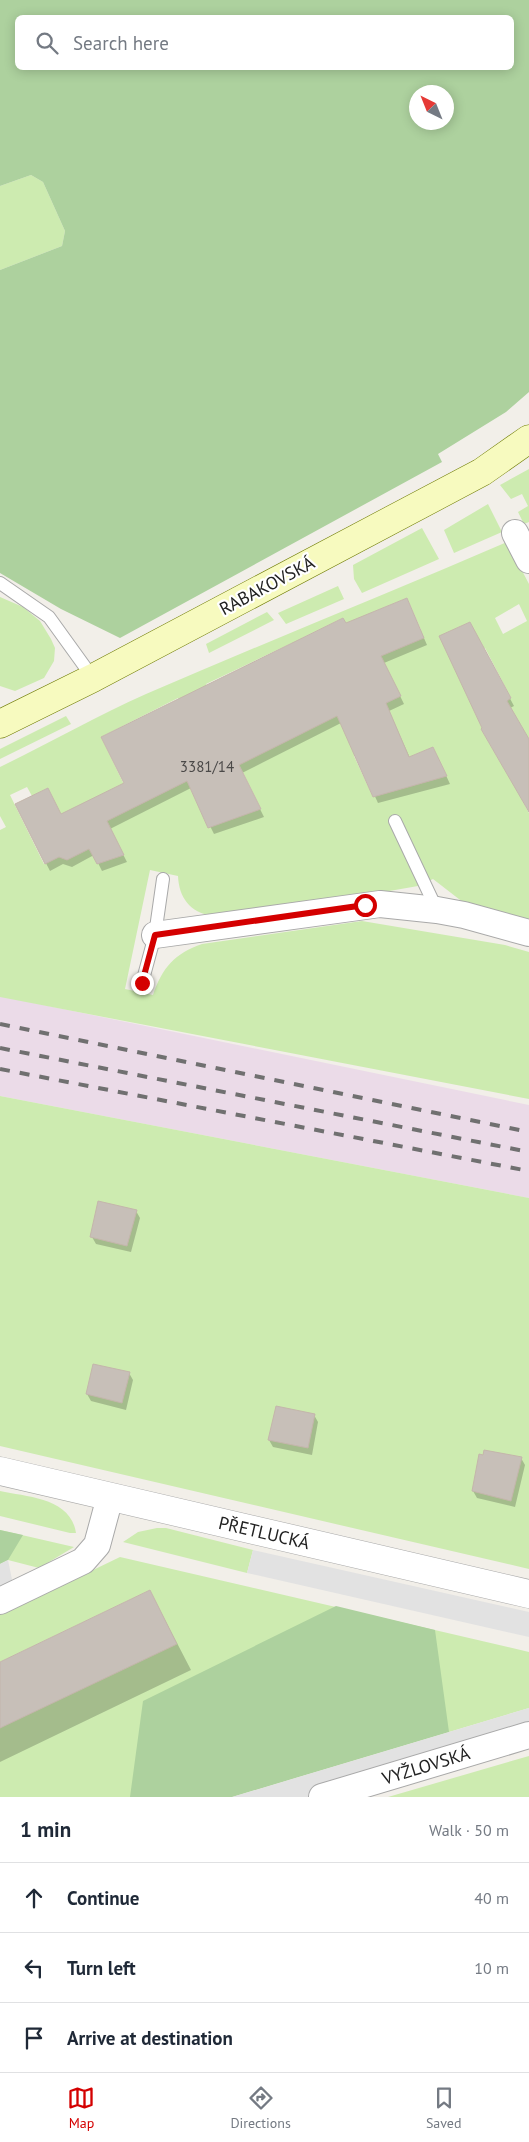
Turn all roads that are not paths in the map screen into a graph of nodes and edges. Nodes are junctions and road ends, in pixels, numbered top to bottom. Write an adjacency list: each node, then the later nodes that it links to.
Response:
1 (529, 440): 5 (main road, RABAKOVSKÁ)
2 (514, 533): 3 (street)
3 (529, 560)
4 (0, 583): 5 (lane)
5 (93, 678): 6 (main road, RABAKOVSKÁ)
6 (0, 724)
7 (395, 821): 9 (lane)
8 (163, 879): 11 (lane)
9 (437, 910): 10 (street); 11 (street)
10 (529, 933)
11 (155, 935): 12 (lane)
12 (142, 983)
13 (0, 1471): 14 (street, PŘETLUCKÁ)
14 (110, 1497): 15 (street, PŘETLUCKÁ); 16 (street)
15 (529, 1594)
16 (0, 1601)
17 (529, 1735): 18 (street, VYŽLOVSKÁ)
18 (322, 1797)

